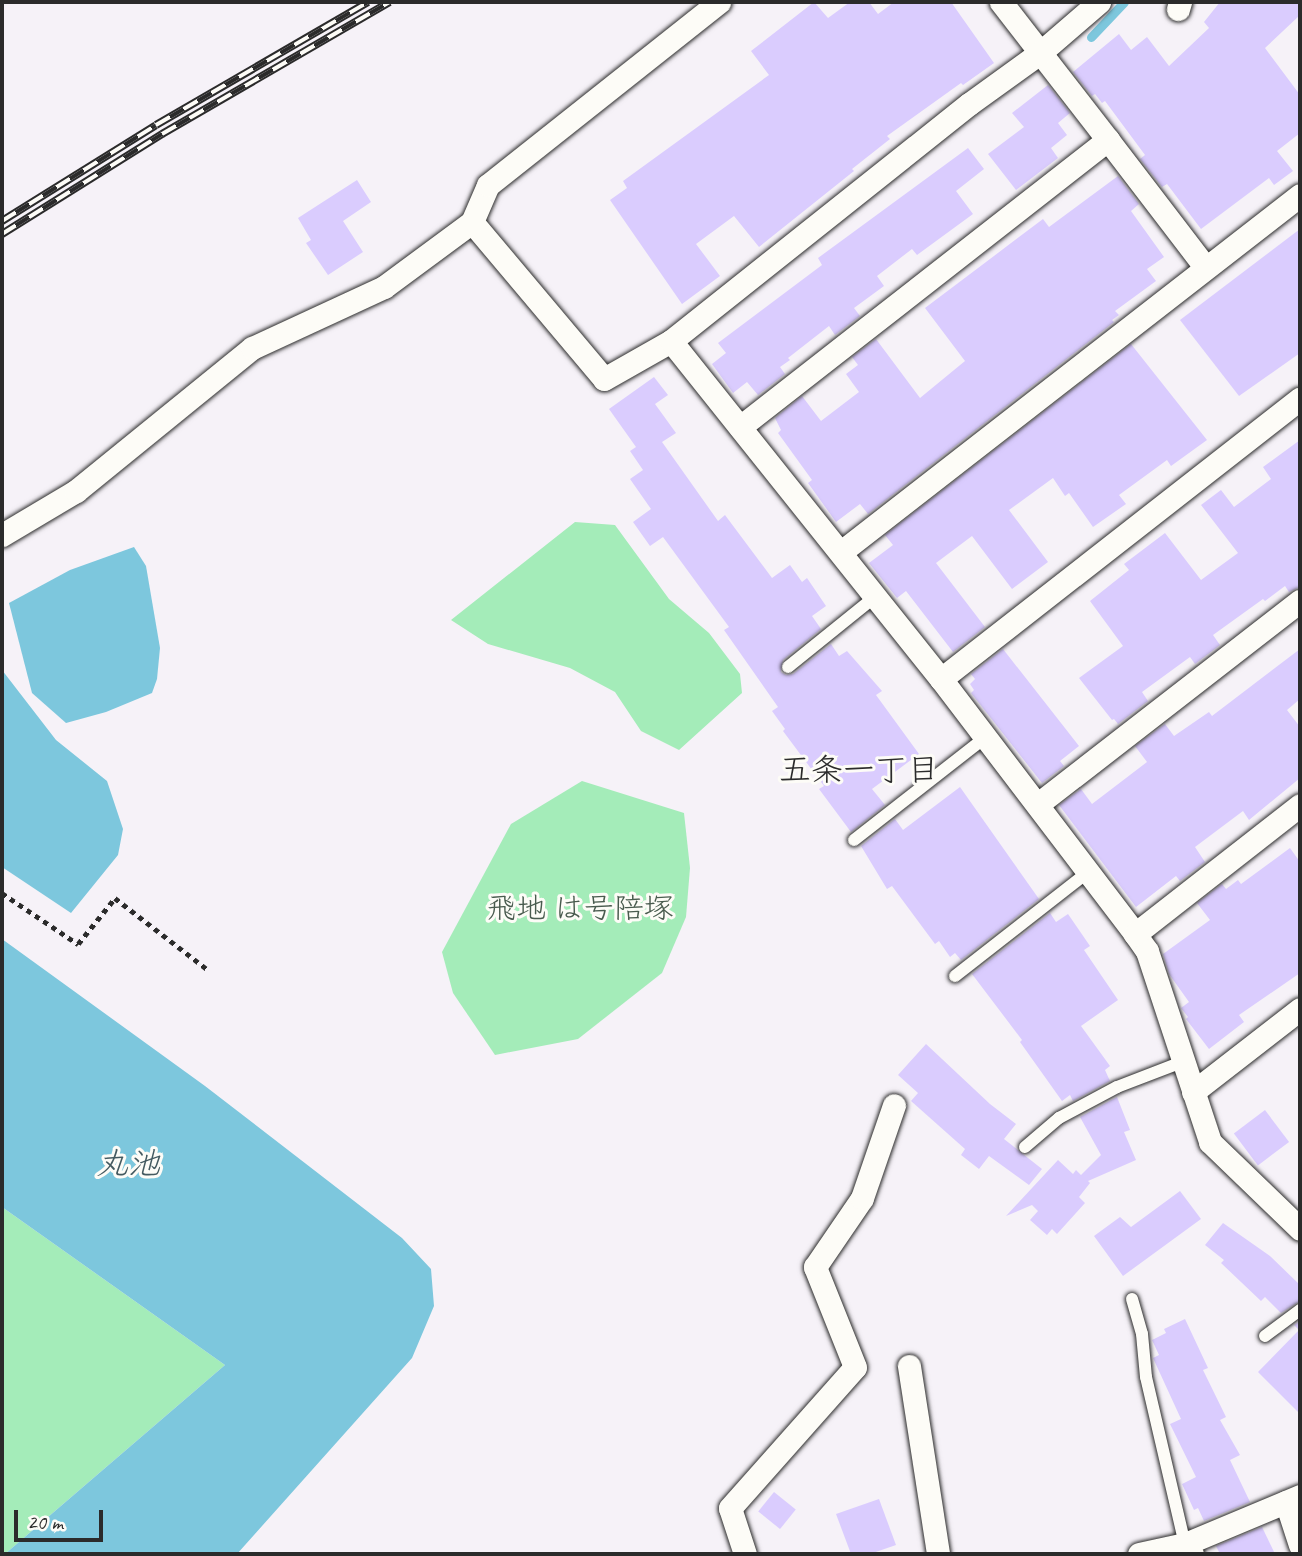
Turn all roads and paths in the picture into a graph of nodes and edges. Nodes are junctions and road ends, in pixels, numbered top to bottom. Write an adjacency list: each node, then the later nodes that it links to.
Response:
1 (719, 2): 7 (street)
2 (1001, 2): 4 (street)
3 (1099, 2): 4 (street)
4 (1041, 52): 5 (street); 9 (street)
5 (1108, 140): 8 (street); 11 (street)
6 (1300, 195): 8 (street)
7 (472, 222): 9 (street); 12 (street)
8 (1205, 267): 13 (street)
9 (671, 341): 11 (street)
10 (1300, 399): 17 (street)
11 (740, 427): 13 (street)
12 (2, 535)
13 (841, 552): 14 (street)
14 (876, 596): 16 (lane); 17 (street)
15 (1300, 601): 19 (street)
16 (788, 667)
17 (941, 679): 18 (street)
18 (986, 737): 19 (street); 21 (lane)
19 (1038, 804): 22 (street)
20 (1300, 805): 24 (street)
21 (854, 840)
22 (1087, 873): 24 (street); 26 (lane)
23 (2, 892): 25 (path)
24 (1135, 934): 28 (street)
25 (207, 969)
26 (955, 975)
27 (1300, 1009): 29 (street)
28 (1182, 1062): 29 (street); 31 (lane)
29 (1193, 1092): 32 (street)
30 (894, 1105): 40 (street)
31 (1025, 1147)
32 (1300, 1229)
33 (1132, 1299): 39 (lane)
34 (1300, 1310): 35 (lane)
35 (1265, 1336)
36 (909, 1366): 41 (street)
37 (1293, 1499): 38 (street); 39 (street)
38 (1300, 1545)
39 (1189, 1549): 42 (street)
40 (745, 1554)
41 (939, 1554)
42 (1139, 1554)

